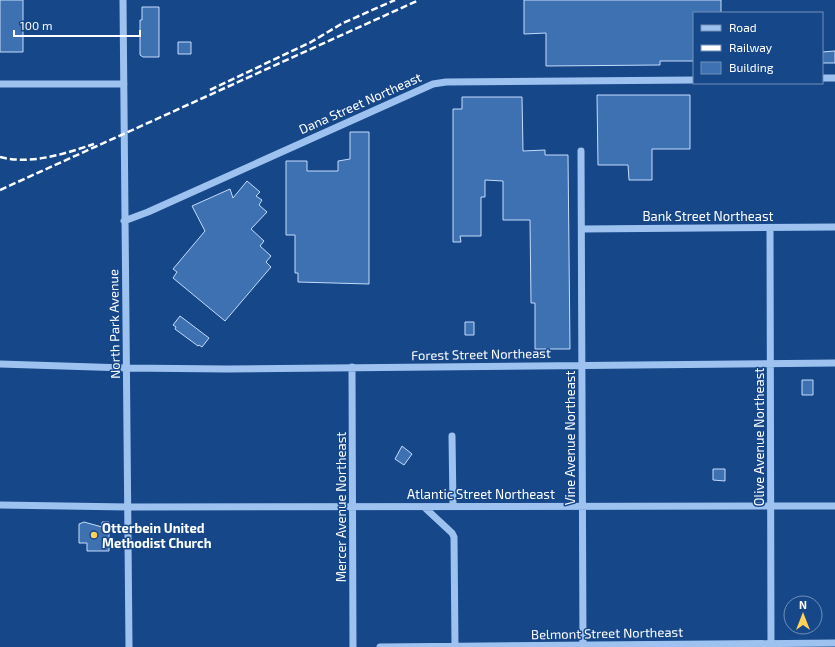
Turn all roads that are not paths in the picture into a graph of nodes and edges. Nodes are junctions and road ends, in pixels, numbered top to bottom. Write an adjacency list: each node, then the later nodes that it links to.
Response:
1 (122, 0): 6 (street, North Park Avenue)
2 (823, 78): 3 (street)
3 (835, 78)
4 (693, 80): 8 (street, Dana Street Northeast)
5 (0, 84): 6 (street)
6 (124, 84): 8 (street, North Park Avenue)
7 (581, 151): 11 (street, Vine Avenue Northeast)
8 (124, 221): 17 (street, North Park Avenue)
9 (835, 227): 10 (street, Bank Street Northeast)
10 (770, 228): 11 (street, Bank Street Northeast); 13 (street, Olive Avenue Northeast)
11 (582, 229): 15 (street, Vine Avenue Northeast)
12 (835, 362): 13 (street, Forest Street Northeast)
13 (771, 363): 15 (street, Forest Street Northeast); 23 (street, Olive Avenue Northeast)
14 (0, 364): 17 (street, Forest Street Northeast)
15 (582, 365): 16 (street, Forest Street Northeast); 22 (street, Vine Avenue Northeast)
16 (352, 367): 17 (street, Forest Street Northeast); 20 (street, Mercer Avenue Northeast)
17 (126, 368): 25 (street, North Park Avenue)
18 (452, 436): 21 (street)
19 (0, 505): 25 (street, Atlantic Street Northeast)
20 (353, 506): 25 (street, Atlantic Street Northeast); 26 (street, Atlantic Street Northeast); 32 (street, Mercer Avenue Northeast)
21 (452, 506): 22 (street, Atlantic Street Northeast); 26 (street, Atlantic Street Northeast)
22 (582, 506): 23 (street, Atlantic Street Northeast); 30 (street, Vine Avenue Northeast)
23 (771, 506): 24 (street, Atlantic Street Northeast); 28 (street, Olive Avenue Northeast)
24 (835, 506)
25 (128, 507): 31 (street, North Park Avenue)
26 (424, 507): 29 (street)
27 (835, 643): 28 (street, Belmont Street Northeast)
28 (771, 645): 30 (street, Belmont Street Northeast)
29 (455, 646): 30 (street, Belmont Street Northeast); 33 (street, Belmont Street Northeast)
30 (582, 646)
31 (129, 647)
32 (353, 647)
33 (380, 647)

